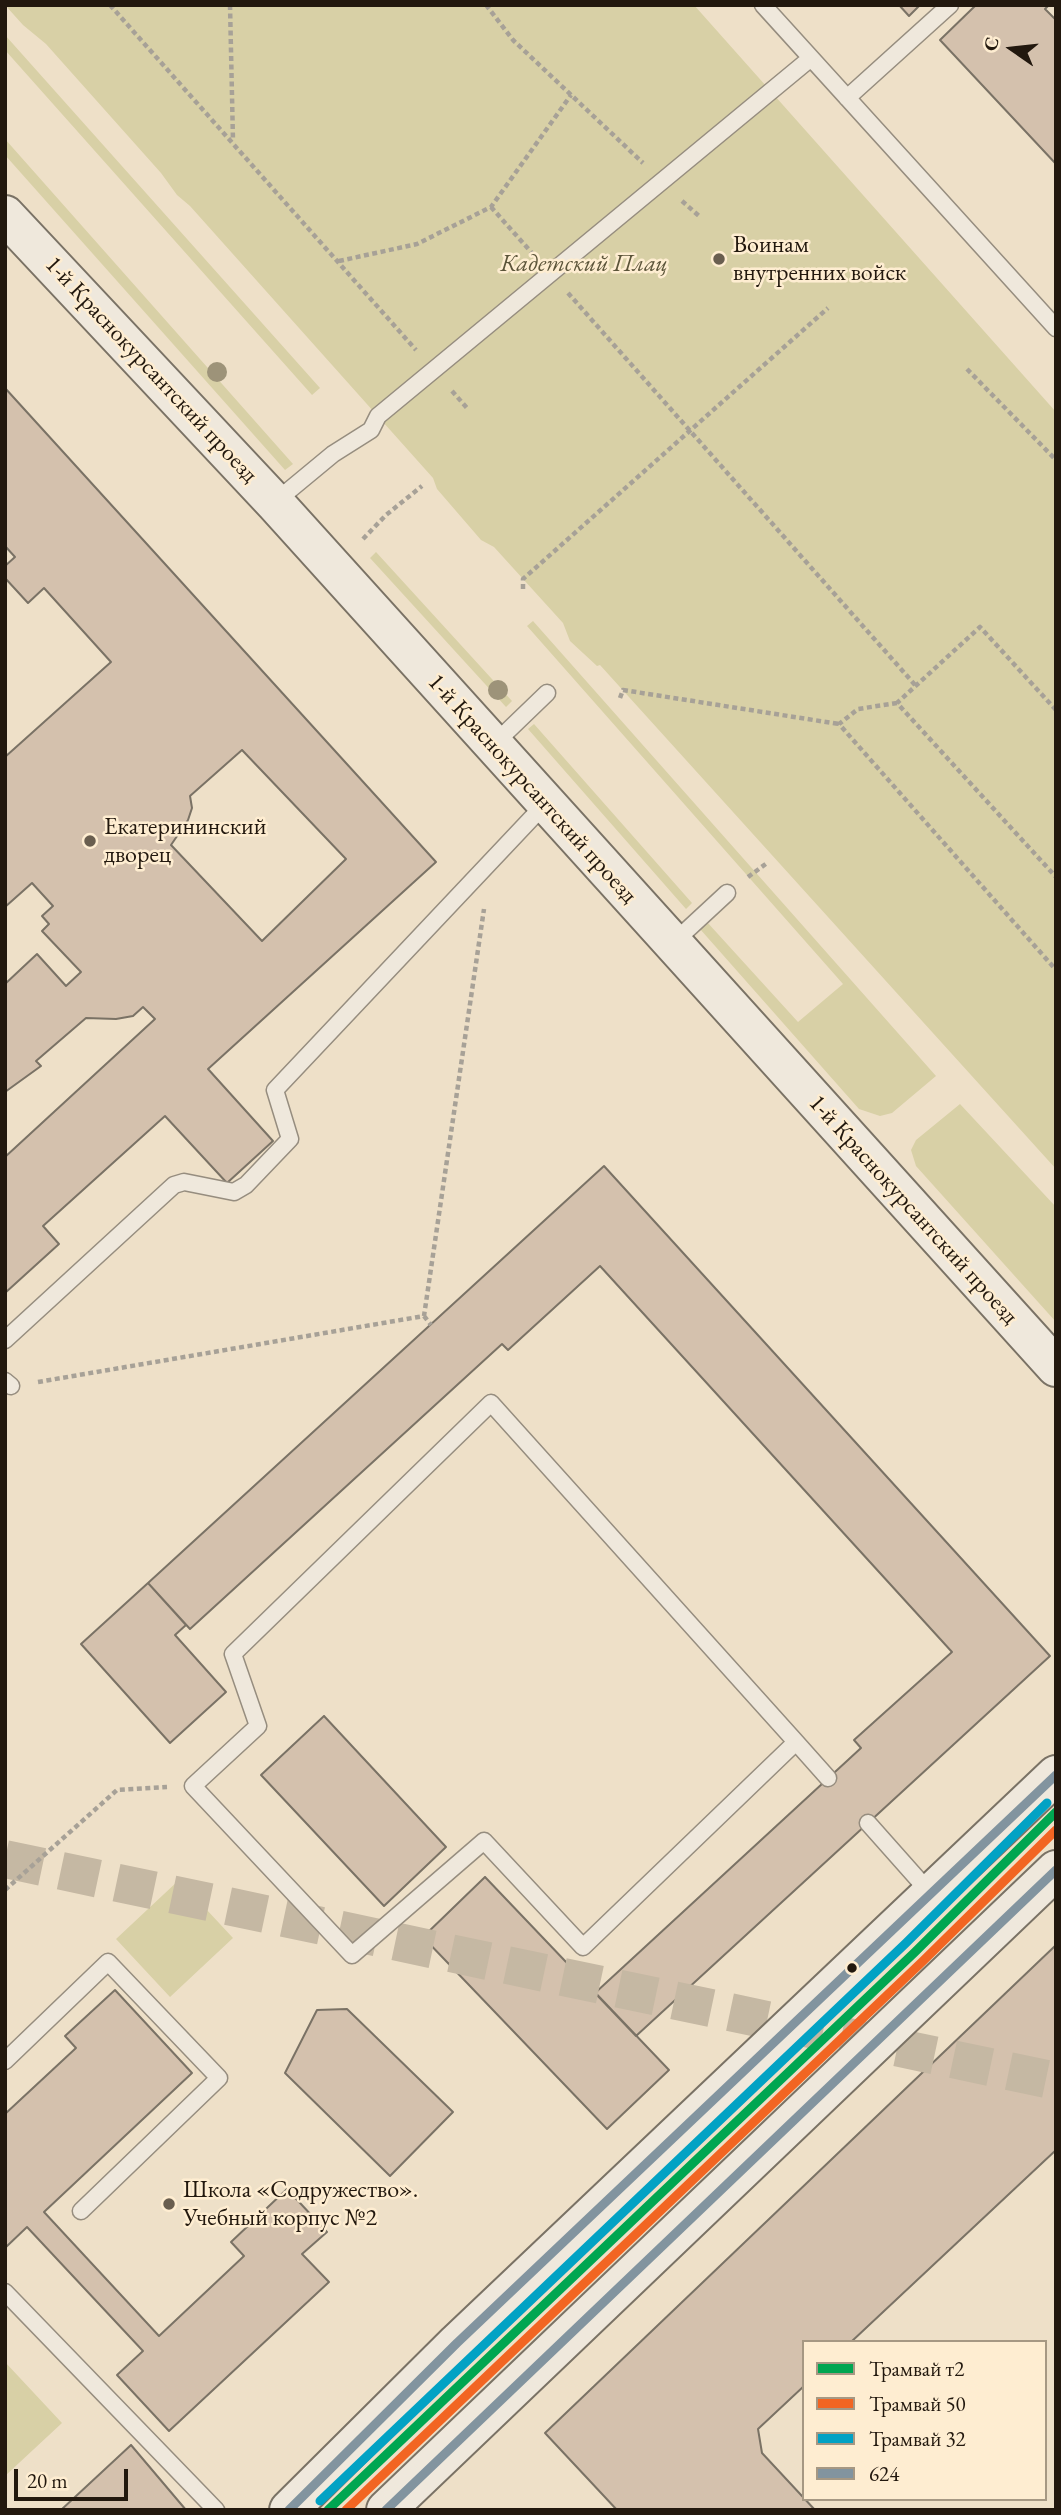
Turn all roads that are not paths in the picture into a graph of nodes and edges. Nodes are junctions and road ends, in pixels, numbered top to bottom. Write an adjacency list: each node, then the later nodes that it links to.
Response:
1 (763, 5): 3 (lane)
2 (950, 5): 4 (lane)
3 (811, 58): 4 (lane); 7 (lane)
4 (847, 98): 6 (lane)
5 (5, 215): 7 (main road, 1-й Краснокурсантский проезд)
6 (1056, 328)
7 (275, 503): 9 (main road, 1-й Краснокурсантский проезд)
8 (547, 694): 9 (lane)
9 (492, 746): 10 (main road, 1-й Краснокурсантский проезд)
10 (545, 804): 12 (main road, 1-й Краснокурсантский проезд); 13 (lane)
11 (727, 893): 12 (lane)
12 (673, 943): 14 (main road, 1-й Краснокурсантский проезд)
13 (5, 1340)
14 (1056, 1367)
15 (796, 1742): 15 (lane); 17 (lane)
16 (1056, 1775): 20 (main road)
17 (828, 1778)
18 (867, 1823): 20 (lane)
19 (1056, 1870): 26 (main road)
20 (932, 1895): 25 (main road)
21 (5, 2061): 22 (lane)
22 (81, 2211)
23 (5, 2292): 24 (lane)
24 (216, 2510)
25 (289, 2510)
26 (386, 2510)

